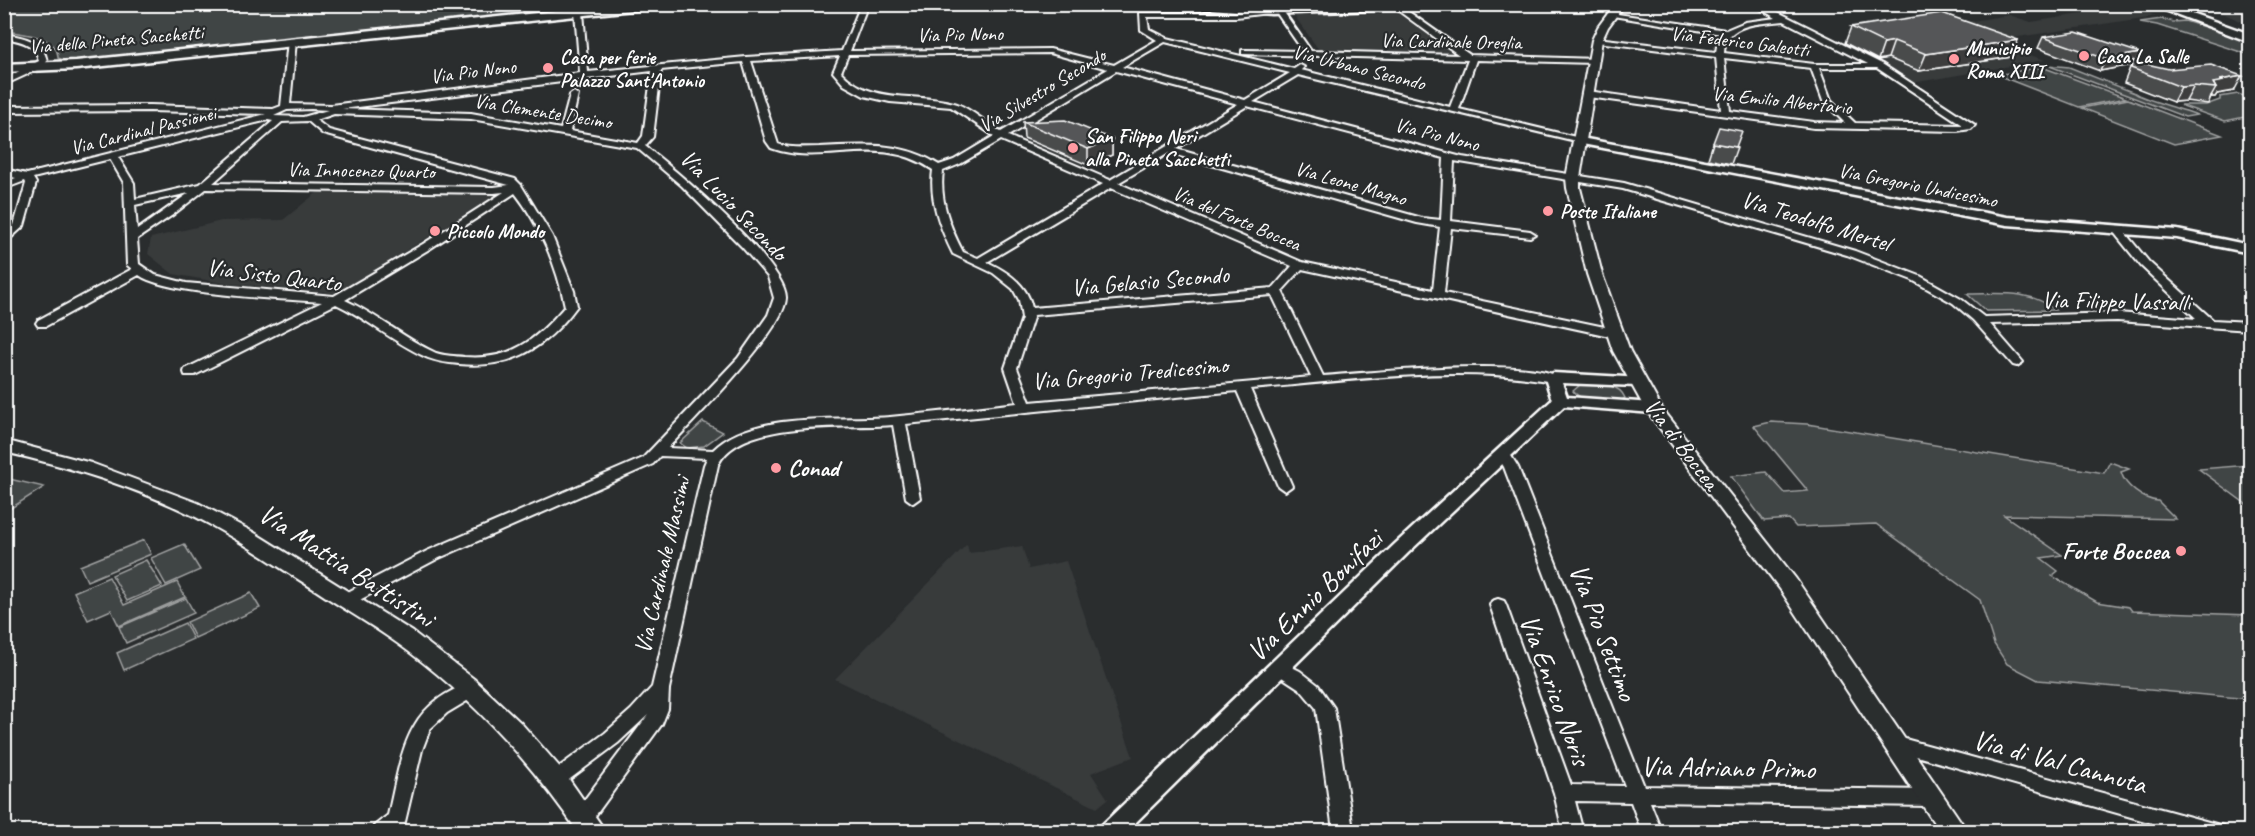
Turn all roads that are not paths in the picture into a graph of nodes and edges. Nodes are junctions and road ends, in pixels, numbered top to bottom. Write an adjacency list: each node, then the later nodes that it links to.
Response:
1 (661, 4): 12 (main road, Via della Pineta Sacchetti)
2 (865, 4): 21 (street, Via del Forte Boccea)
3 (1187, 4): 10 (main road)
4 (1227, 4): 10 (street)
5 (1451, 4): 9 (main road)
6 (1620, 4): 13 (main road, Via di Boccea)
7 (1755, 4): 14 (street)
8 (2154, 4): 17 (main road)
9 (1399, 7): 11 (main road); 25 (street)
10 (1239, 10): 11 (main road)
11 (1278, 10): 18 (street, Via Urbano Secondo); 22 (street)
12 (579, 12): 20 (main road, Via della Pineta Sacchetti); 35 (street)
13 (1611, 15): 15 (street); 19 (main road, Via di Boccea)
14 (1785, 19): 15 (street); 29 (street)
15 (1726, 32): 24 (street)
16 (4, 36): 30 (street)
17 (2250, 38)
18 (1164, 39): 23 (street, Via Urbano Secondo); 33 (street, Via Silvestro Secondo)
19 (1597, 40): 24 (street, Via Federico Galeotti); 27 (main road, Via di Boccea)
20 (292, 41): 30 (main road, Via della Pineta Sacchetti); 40 (street)
21 (846, 53): 26 (street, Via Pio Nono); 33 (street, Via Pio Nono); 49 (street, Via del Forte Boccea)
22 (1308, 54): 23 (street, Via Cardinale Oreglia); 25 (street, Via Cardinale Oreglia); 34 (street)
23 (1230, 55): 34 (street, Via Urbano Secondo)
24 (1720, 56): 28 (street, Via Federico Galeotti); 44 (street)
25 (1470, 58): 27 (street, Via Cardinale Oreglia); 42 (street)
26 (746, 59): 32 (street, Via Pio Nono); 55 (street)
27 (1594, 61): 37 (main road, Via di Boccea)
28 (1815, 66): 29 (street, Via Federico Galeotti); 47 (street)
29 (1878, 66): 47 (street, Via Emilio Albertario)
30 (33, 67): 31 (main road, Via della Pineta Sacchetti); 36 (street)
31 (4, 68)
32 (657, 68): 35 (street, Via Pio Nono); 51 (street)
33 (1114, 69): 39 (street, Via Pio Nono); 49 (street, Via Silvestro Secondo)
34 (1298, 71): 39 (street); 42 (street, Via Urbano Secondo)
35 (584, 75): 41 (street, Via Pio Nono)
36 (4, 82)
37 (1588, 94): 44 (street, Via Emilio Albertario); 50 (main road, Via di Boccea)
38 (574, 95): 48 (street)
39 (1242, 103): 52 (street); 54 (street, Via Pio Nono)
40 (285, 108): 41 (street); 45 (street)
41 (333, 109): 46 (street); 48 (street, Via Clemente Decimo)
42 (1454, 109): 50 (street, Via Urbano Secondo)
43 (4, 110): 45 (street)
44 (1726, 112): 47 (street, Via Emilio Albertario)
45 (274, 116): 46 (street); 53 (street, Via Cardinal Passionei); 61 (street)
46 (309, 118): 62 (street)
47 (1854, 127)
48 (565, 131): 51 (street, Via Clemente Decimo)
49 (1000, 135): 55 (street, Via Silvestro Secondo); 59 (street, Via del Forte Boccea)
50 (1581, 141): 58 (main road, Via di Boccea); 65 (street, Via Gregorio Undicesimo)
51 (640, 146): 93 (street, Via Lucio Secondo)
52 (1167, 149): 59 (street); 64 (street, Via Leone Magno)
53 (113, 156): 57 (street, Via Cardinal Passionei); 63 (street)
54 (1449, 157): 58 (street, Via Pio Nono); 64 (street)
55 (938, 169): 70 (street)
56 (4, 172): 57 (street)
57 (27, 177): 60 (street, Via Cardinal Passionei); 68 (street)
58 (1573, 178): 77 (street, Via Teodolfo Mertel); 81 (main road, Via di Boccea)
59 (1110, 183): 70 (street); 71 (street, Via del Forte Boccea)
60 (4, 186)
61 (205, 186): 62 (street, Via Innocenzo Quarto); 63 (street, Via Innocenzo Quarto); 67 (street)
62 (517, 187): 75 (street); 75 (street, Via Sisto Quarto)
63 (131, 202): 67 (street)
64 (1446, 225): 66 (street, Via Leone Magno); 74 (street)
65 (2117, 230): 69 (street, Via Gregorio Undicesimo); 79 (street)
66 (1530, 234)
67 (131, 238): 72 (street)
68 (4, 241)
69 (2250, 249)
70 (979, 262): 76 (street)
71 (1299, 265): 73 (street); 74 (street, Via del Forte Boccea)
72 (140, 270): 75 (street, Via Sisto Quarto); 78 (street)
73 (1276, 291): 76 (street, Via Gelasio Secondo); 85 (street)
74 (1438, 295): 81 (street, Via del Forte Boccea)
75 (336, 300): 83 (street)
76 (1028, 312): 89 (street)
77 (1981, 321): 79 (street, Via Filippo Vassalli); 82 (street, Via Teodolfo Mertel)
78 (42, 323)
79 (2210, 324): 80 (street, Via Filippo Vassalli)
80 (2250, 326)
81 (1614, 333): 86 (main road, Via di Boccea)
82 (2017, 363)
83 (190, 372)
84 (1553, 378): 85 (street, Via Gregorio Tredicesimo); 86 (street); 88 (street)
85 (1319, 380): 87 (street, Via Gregorio Tredicesimo)
86 (1637, 381): 90 (main road, Via di Boccea)
87 (1242, 386): 89 (street, Via Gregorio Tredicesimo); 96 (street)
88 (1560, 401): 90 (street); 95 (street, Via Ennio Bonifazi)
89 (1024, 405): 91 (street, Via Gregorio Tredicesimo)
90 (1653, 408): 103 (main road, Via di Boccea)
91 (899, 420): 94 (street, Via Gregorio Tredicesimo); 97 (street)
92 (4, 446): 98 (main road, Via Mattia Battistini)
93 (659, 452): 94 (street); 98 (street, Via Lucio Secondo)
94 (717, 454): 101 (street, Via Cardinale Massimi)
95 (1503, 454): 100 (street, Via Ennio Bonifazi); 106 (street, Via Pio Settimo)
96 (1285, 486)
97 (913, 498)
98 (346, 600): 102 (main road, Via Mattia Battistini)
99 (1498, 606): 105 (street, Via Enrico Noris)
100 (1280, 667): 108 (street); 111 (street, Via Ennio Bonifazi)
101 (660, 689): 104 (street, Via Cardinale Massimi); 109 (street, Via Cardinale Massimi)
102 (471, 690): 104 (main road, Via Mattia Battistini); 110 (street)
103 (1891, 742): 107 (main road, Via di Boccea); 115 (street, Via di Val Cannuta)
104 (555, 780): 109 (main road, Via Mattia Battistini)
105 (1564, 793): 106 (street, Via Adriano Primo); 112 (street)
106 (1638, 795): 107 (street, Via Adriano Primo); 113 (street, Via Pio Settimo)
107 (1930, 798): 114 (main road, Via di Boccea)
108 (1342, 823)
109 (588, 824)
110 (381, 831)
111 (1110, 831)
112 (1573, 831)
113 (1652, 831)
114 (1955, 831)
115 (2216, 831)

